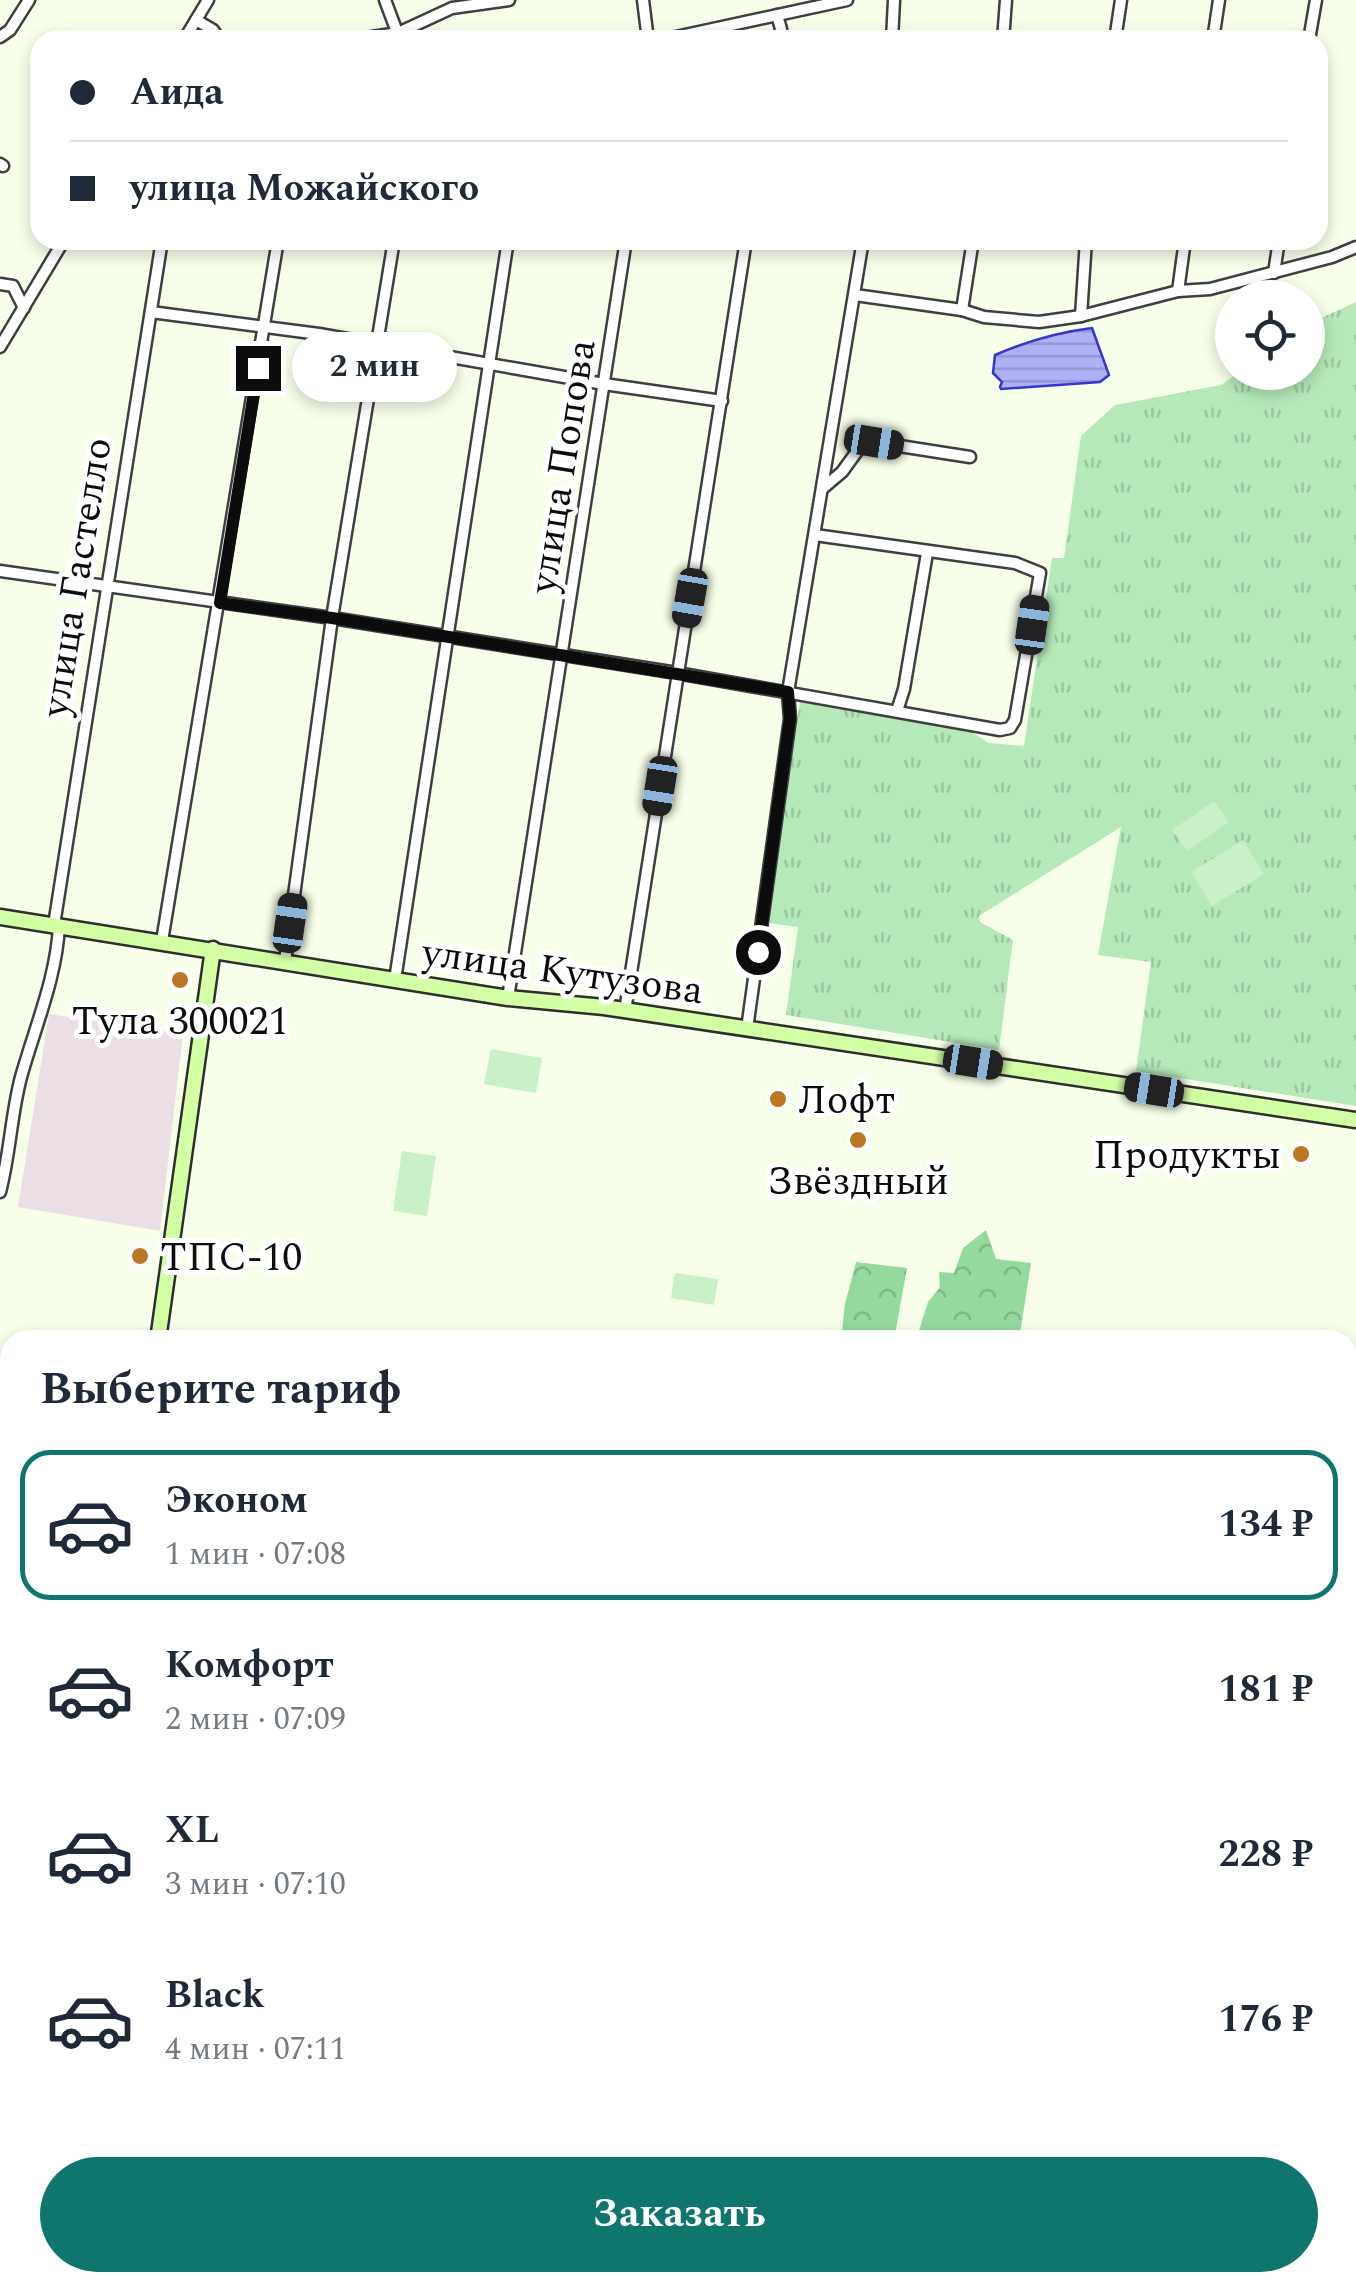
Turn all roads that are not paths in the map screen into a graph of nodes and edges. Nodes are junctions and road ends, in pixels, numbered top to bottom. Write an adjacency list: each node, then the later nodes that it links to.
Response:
1 (29, 0): 26 (street)
2 (208, 0): 13 (street)
3 (385, 0): 16 (street)
4 (509, 0): 17 (street)
5 (643, 0): 18 (street)
6 (847, 0): 12 (street)
7 (894, 0): 21 (street)
8 (1006, 0): 22 (street)
9 (1121, 0): 23 (street)
10 (1219, 0): 24 (street)
11 (1316, 0): 25 (street)
12 (777, 15): 19 (street); 20 (street)
13 (196, 20): 14 (street); 15 (street)
14 (190, 30)
15 (213, 30)
16 (397, 30)
17 (410, 30)
18 (647, 30)
19 (708, 30)
20 (781, 30)
21 (892, 30)
22 (1004, 30)
23 (1117, 30)
24 (1215, 30)
25 (1311, 30)
26 (0, 38)
27 (1356, 247): 40 (street)
28 (58, 250): 44 (street)
29 (158, 250): 46 (street, улица Гастелло)
30 (277, 250): 48 (street)
31 (392, 250): 49 (street)
32 (506, 250): 51 (street)
33 (624, 250): 52 (street, улица Попова)
34 (744, 250): 53 (street)
35 (862, 250): 43 (street)
36 (971, 250): 45 (street)
37 (1085, 250): 47 (street)
38 (1184, 250): 42 (street)
39 (1277, 250): 40 (street)
40 (1274, 273): 42 (street)
41 (0, 284): 44 (street)
42 (1178, 290): 47 (street)
43 (855, 295): 45 (street); 55 (street)
44 (24, 308): 50 (street)
45 (962, 310): 47 (street)
46 (151, 312): 48 (street); 59 (street, улица Гастелло)
47 (1080, 316)
48 (265, 328): 49 (street); 60 (street)
49 (378, 345): 51 (street); 61 (street)
50 (0, 348)
51 (489, 363): 52 (street); 62 (street)
52 (604, 384): 53 (street); 63 (street, улица Попова)
53 (722, 400): 64 (street)
54 (970, 457): 55 (street)
55 (822, 489): 56 (street)
56 (815, 535): 57 (street); 65 (street)
57 (927, 553): 66 (street); 66 (street)
58 (0, 571): 59 (street)
59 (107, 586): 60 (street); 68 (street, улица Гастелло)
60 (220, 603): 61 (street); 69 (street)
61 (332, 618): 62 (street); 71 (street)
62 (448, 637): 63 (street); 72 (street)
63 (562, 656): 64 (street); 73 (street, улица Попова)
64 (677, 673): 65 (street); 74 (street)
65 (788, 692): 66 (street); 75 (street)
66 (898, 711)
67 (0, 917): 68 (main road, улица Кутузова)
68 (56, 925): 69 (main road, улица Кутузова); 77 (street, улица Гастелло)
69 (162, 942): 70 (main road, улица Кутузова)
70 (213, 949): 71 (main road, улица Кутузова); 78 (main road)
71 (285, 961): 72 (main road, улица Кутузова)
72 (395, 980): 73 (main road, улица Кутузова)
73 (508, 998): 74 (main road, улица Кутузова)
74 (625, 1011): 75 (main road, улица Кутузова)
75 (747, 1028): 76 (main road, улица Кутузова)
76 (1356, 1120)
77 (0, 1192)
78 (159, 1330)

